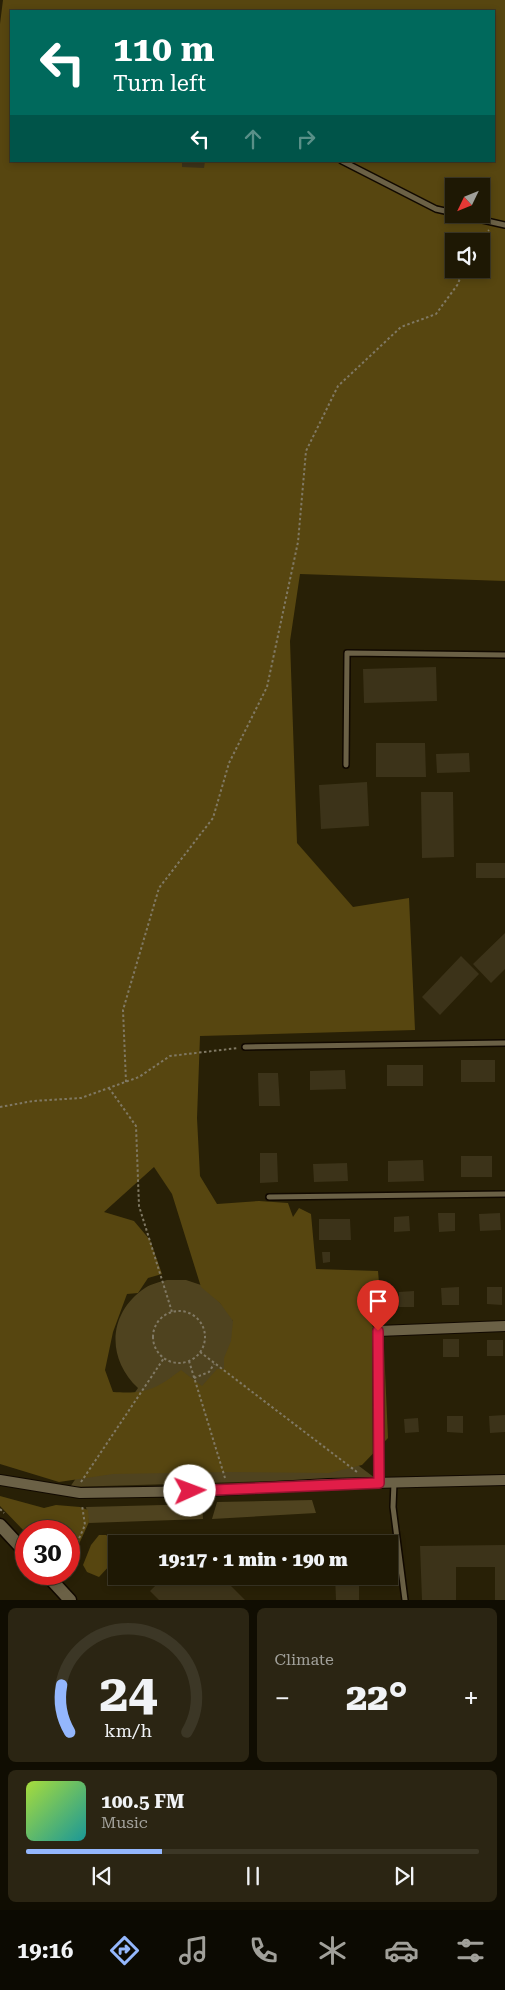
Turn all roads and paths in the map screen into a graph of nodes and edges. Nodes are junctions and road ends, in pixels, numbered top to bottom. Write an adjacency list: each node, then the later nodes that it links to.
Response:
1 (344, 162): 2 (lane)
2 (445, 211)
3 (490, 221): 4 (lane)
4 (496, 222): 5 (lane); 6 (path)
5 (505, 225)
6 (486, 233)
7 (460, 278): 12 (path)
8 (505, 655): 9 (lane)
9 (346, 766)
10 (505, 1043): 11 (lane)
11 (246, 1047): 12 (path)
12 (126, 1082): 13 (path)
13 (109, 1088): 14 (path); 17 (path)
14 (0, 1107)
15 (505, 1194): 16 (lane)
16 (268, 1197)
17 (172, 1312): 19 (path); 20 (path)
18 (505, 1326): 26 (street)
19 (200, 1352): 21 (path); 22 (path)
20 (164, 1358): 21 (path); 29 (path)
21 (189, 1361): 23 (path)
22 (215, 1364): 23 (path); 26 (path)
23 (194, 1378): 28 (path)
24 (0, 1480): 29 (street)
25 (505, 1480): 27 (street)
26 (375, 1483): 27 (street); 28 (street)
27 (394, 1483): 35 (lane)
28 (228, 1489): 29 (street)
29 (80, 1493): 31 (path)
30 (0, 1525): 32 (street)
31 (80, 1535)
32 (15, 1541)
33 (56, 1585): 34 (street)
34 (70, 1600)
35 (405, 1600)

